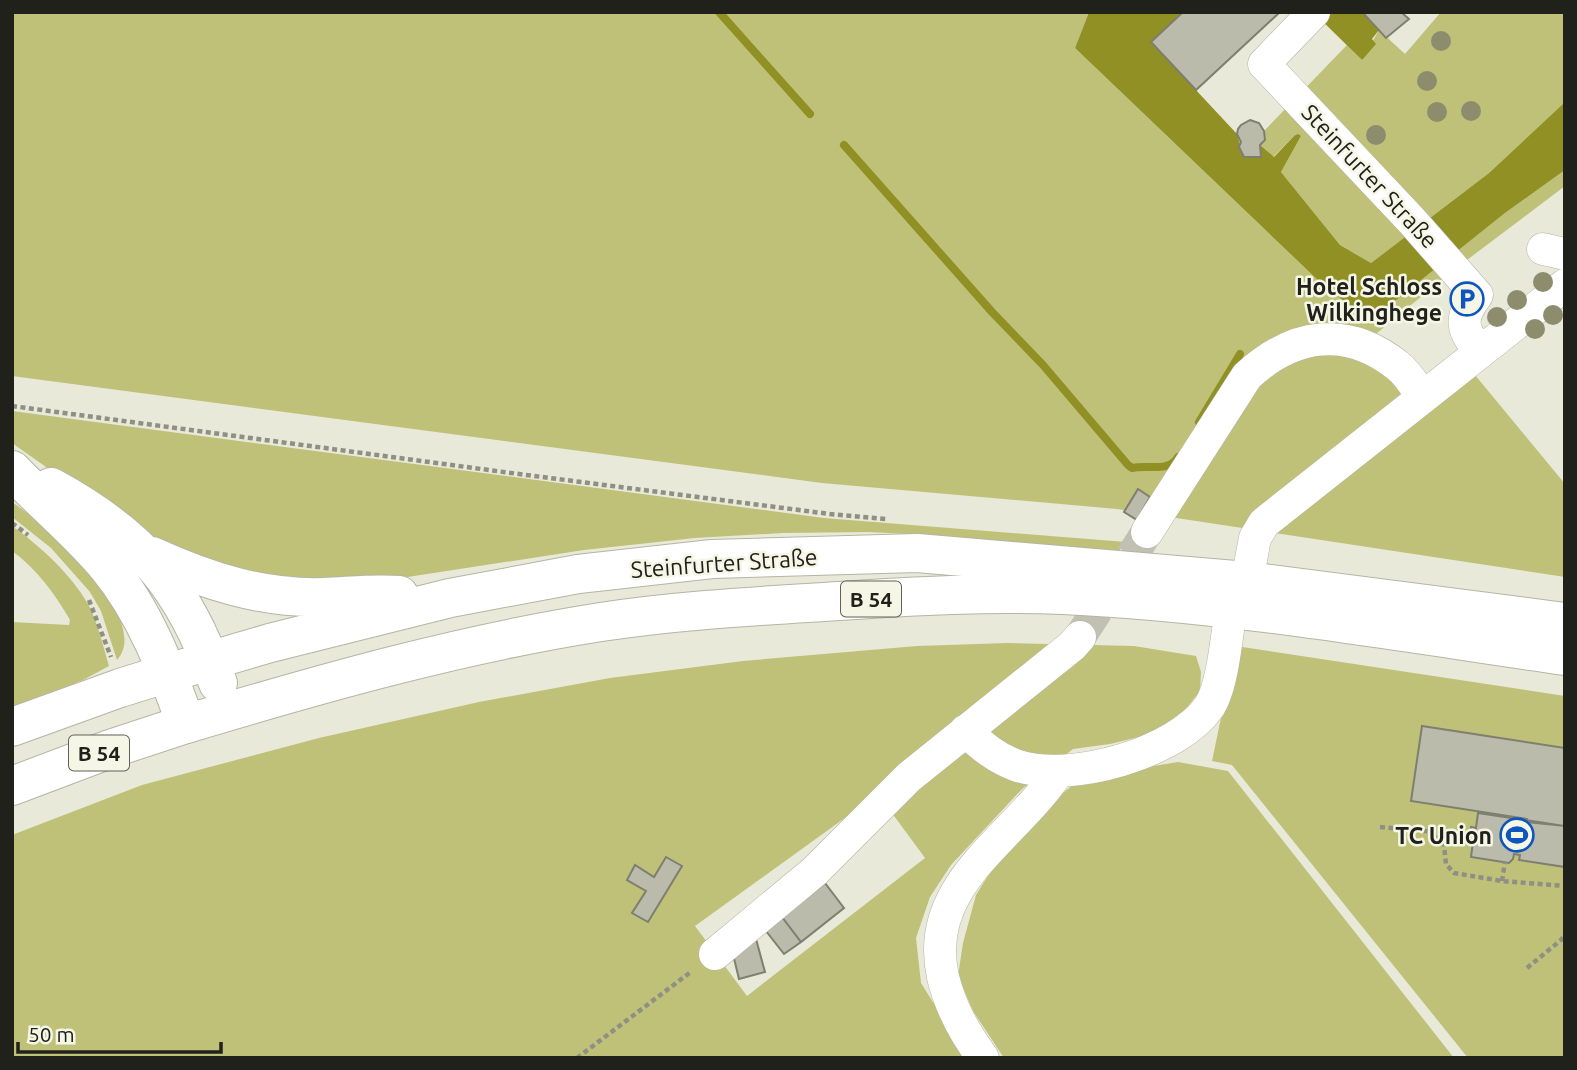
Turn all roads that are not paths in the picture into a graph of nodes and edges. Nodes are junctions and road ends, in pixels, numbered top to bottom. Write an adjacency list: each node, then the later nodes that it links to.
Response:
1 (1311, 15): 3 (lane, Steinfurter Straße)
2 (1565, 285): 3 (lane)
3 (1480, 351): 4 (lane)
4 (1422, 396): 6 (lane); 8 (lane)
5 (12, 469): 7 (main road); 14 (main road)
6 (1147, 532)
7 (142, 552): 9 (main road); 13 (main road)
8 (1239, 594): 9 (main road, Steinfurter Straße / B 54); 10 (main road, Steinfurter Straße / B 54); 12 (main road, Steinfurter Straße / B 54); 15 (main road, Steinfurter Straße / B 54); 19 (lane)
9 (450, 598): 13 (main road, Steinfurter Straße / B 54)
10 (1565, 622)
11 (1080, 637): 18 (lane)
12 (1565, 656)
13 (211, 661): 14 (main road, Steinfurter Straße / B 54); 15 (main road)
14 (168, 673): 16 (main road); 17 (main road, B 54)
15 (228, 711): 16 (main road, Steinfurter Straße / B 54)
16 (186, 724): 20 (main road, B 54)
17 (12, 727)
18 (965, 731): 19 (lane); 21 (lane)
19 (1058, 772): 22 (lane)
20 (12, 786)
21 (715, 954)
22 (984, 1058)

